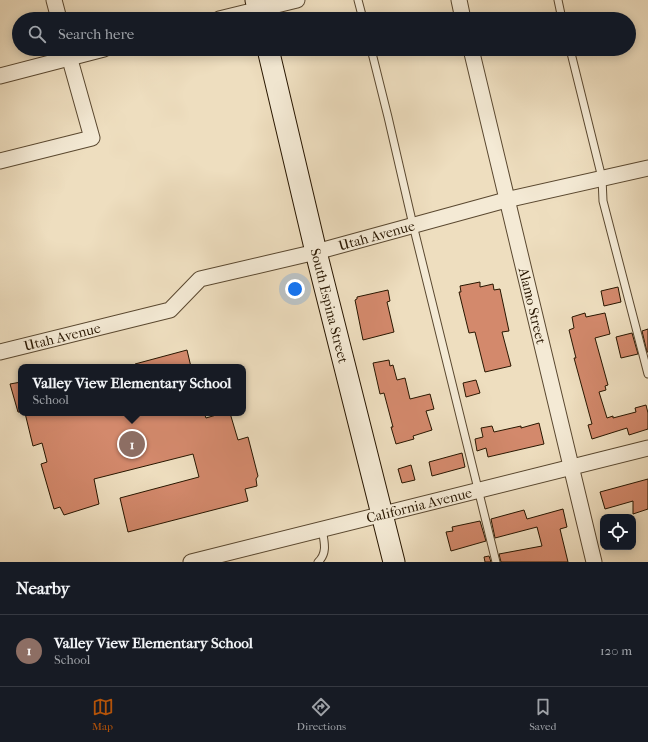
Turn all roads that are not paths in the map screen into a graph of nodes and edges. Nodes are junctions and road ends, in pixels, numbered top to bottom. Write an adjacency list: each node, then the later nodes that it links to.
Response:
1 (54, 0): 7 (street)
2 (297, 0): 6 (street)
3 (358, 0): 9 (lane)
4 (459, 0): 10 (street)
5 (558, 0): 11 (lane)
6 (259, 9): 8 (street)
7 (57, 12)
8 (247, 12)
9 (361, 12)
10 (462, 12)
11 (561, 12)
12 (62, 56): 18 (street)
13 (69, 56): 19 (street)
14 (270, 56): 24 (street, South Espina Street)
15 (373, 56): 23 (lane)
16 (472, 56): 22 (street, Alamo Street)
17 (572, 56): 21 (lane)
18 (0, 76)
19 (0, 161)
20 (648, 168): 21 (street, Utah Avenue)
21 (602, 178): 22 (street, Utah Avenue); 26 (lane)
22 (506, 200): 23 (street, Utah Avenue); 28 (street, Alamo Street)
23 (413, 225): 24 (street, Utah Avenue); 29 (lane)
24 (316, 252): 25 (street, Utah Avenue); 30 (street, South Espina Street)
25 (0, 352)
26 (648, 374)
27 (648, 448): 28 (street, California Avenue)
28 (571, 466): 29 (street, California Avenue); 36 (street, Alamo Street)
29 (478, 490): 30 (street, California Avenue); 35 (lane)
30 (382, 514): 31 (street, California Avenue); 34 (street, South Espina Street)
31 (322, 529): 32 (street, California Avenue); 33 (lane)
32 (198, 561)
33 (318, 562)
34 (394, 562)
35 (496, 562)
36 (594, 562)

